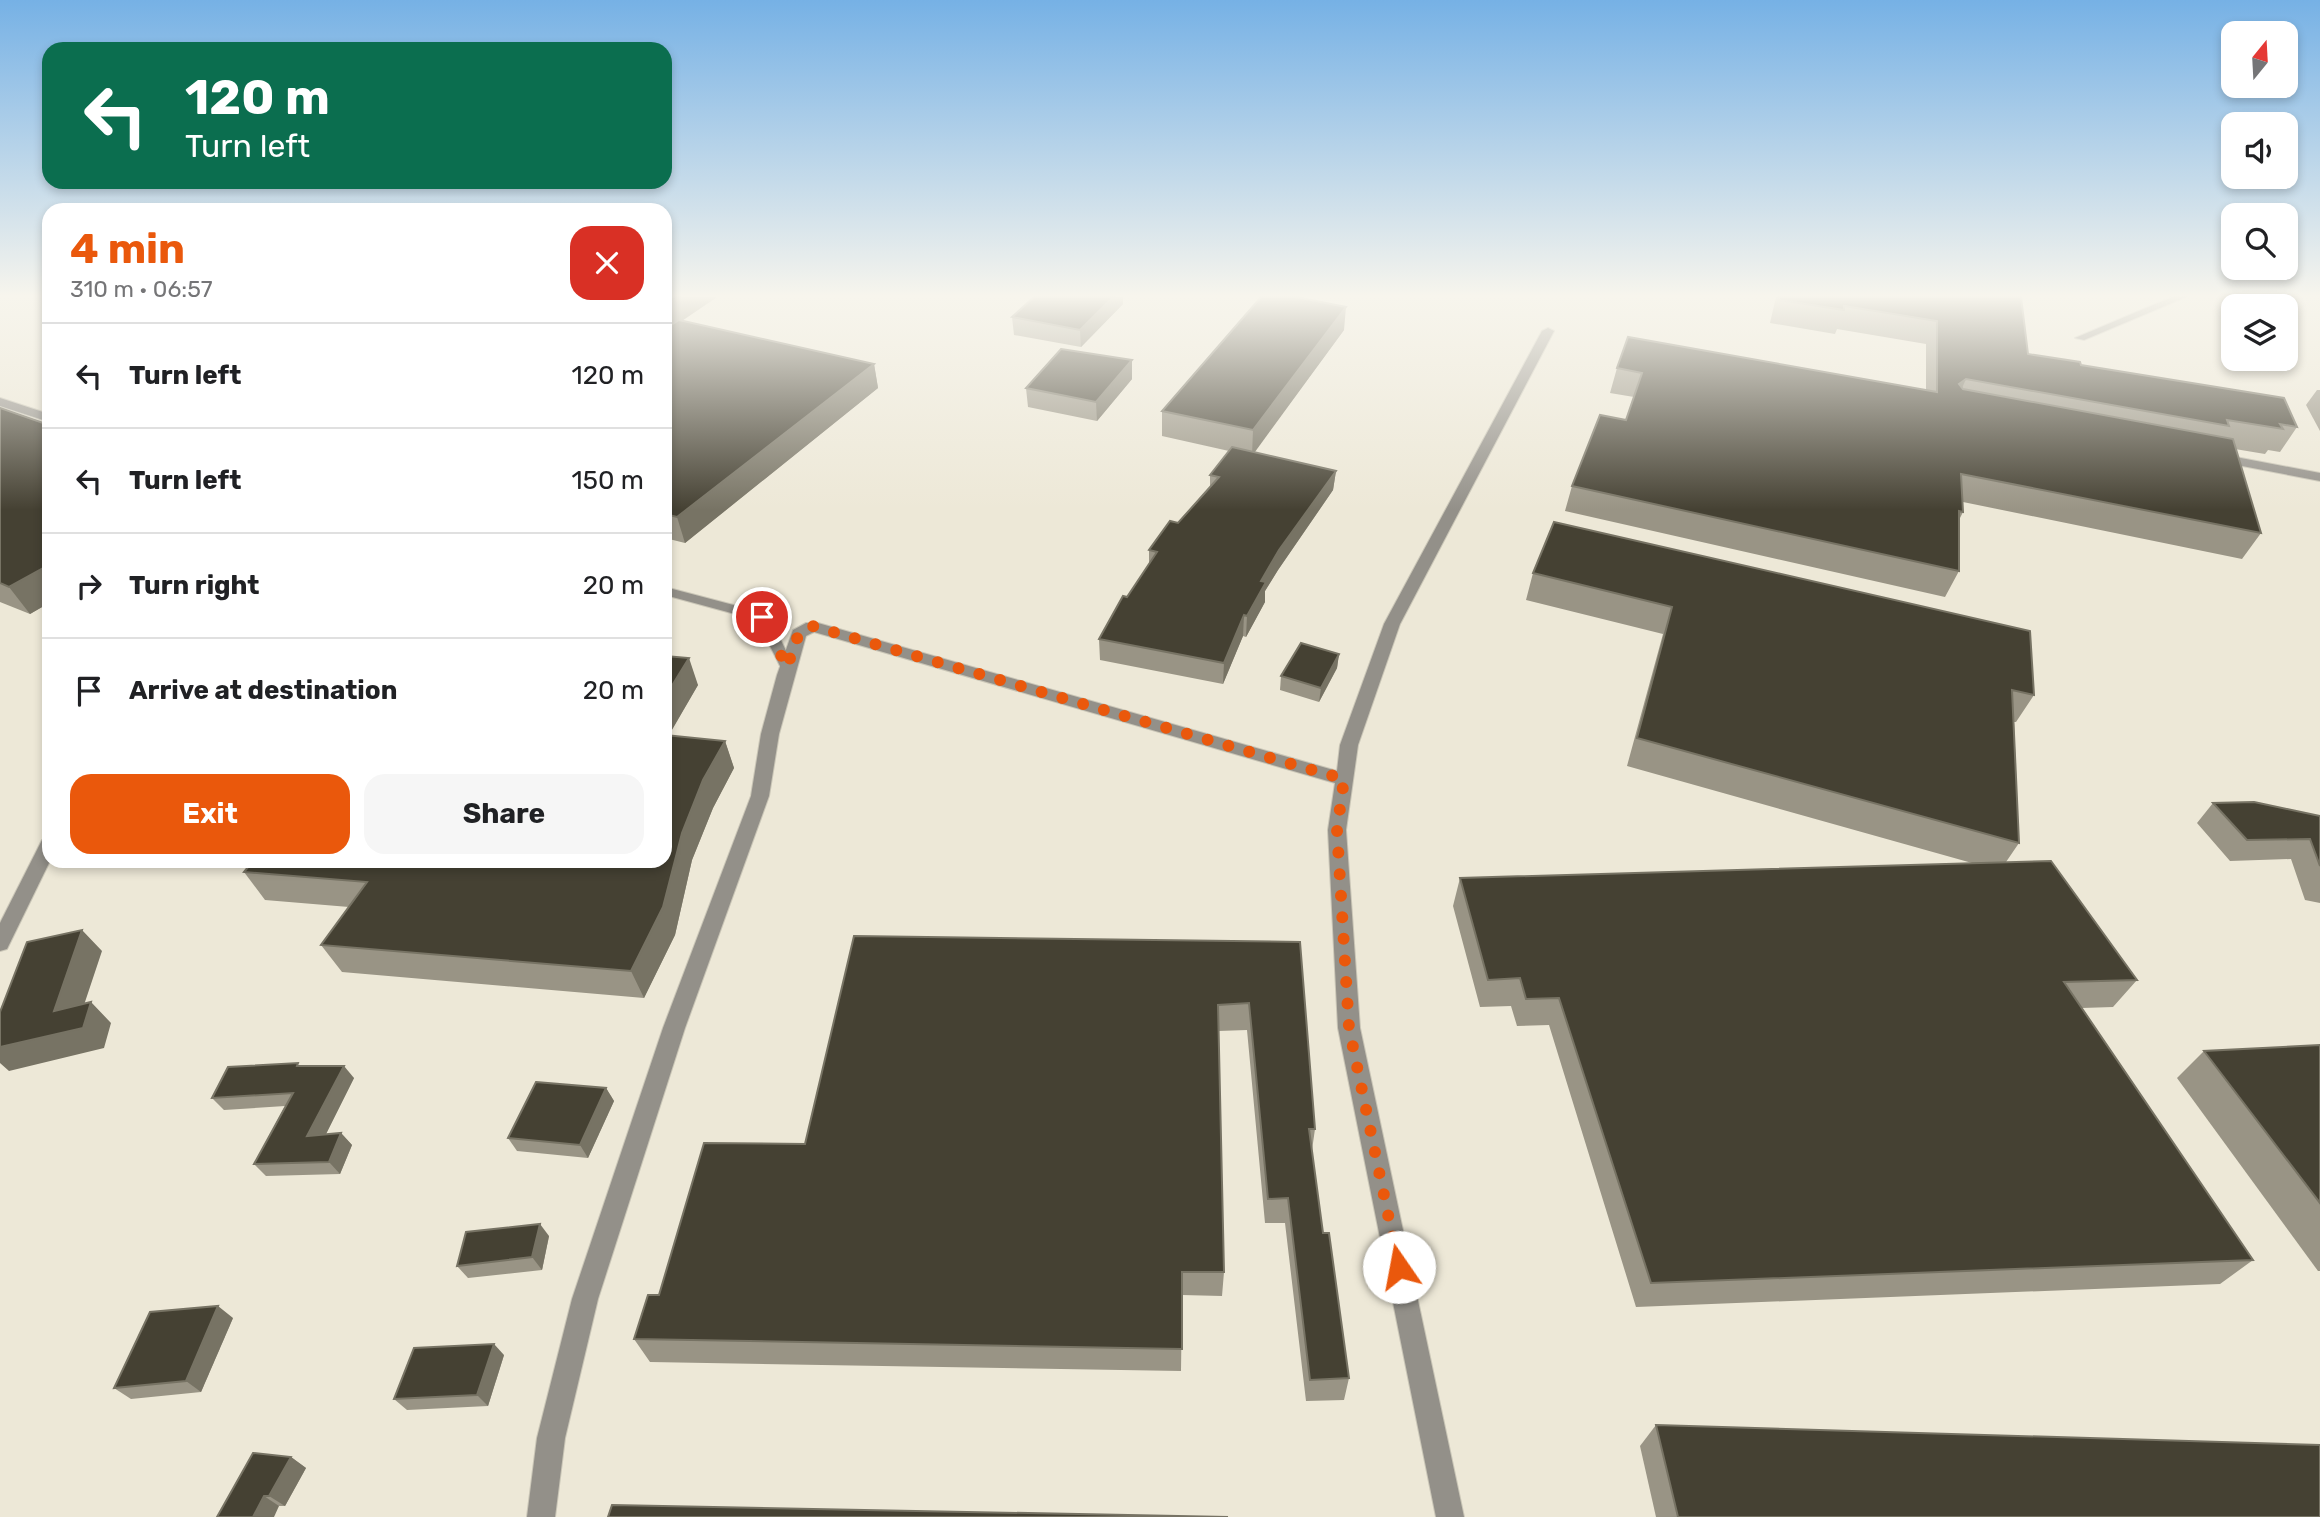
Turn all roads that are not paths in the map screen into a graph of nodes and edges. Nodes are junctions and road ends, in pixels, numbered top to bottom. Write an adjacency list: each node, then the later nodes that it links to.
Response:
1 (1528, 368): 8 (street)
2 (0, 402): 3 (street)
3 (42, 416)
4 (2204, 456): 5 (lane)
5 (2320, 477)
6 (672, 593): 7 (lane)
7 (787, 667): 8 (street); 11 (street)
8 (1344, 779): 12 (street)
9 (42, 859): 10 (street)
10 (0, 943)
11 (541, 1517)
12 (1450, 1517)

